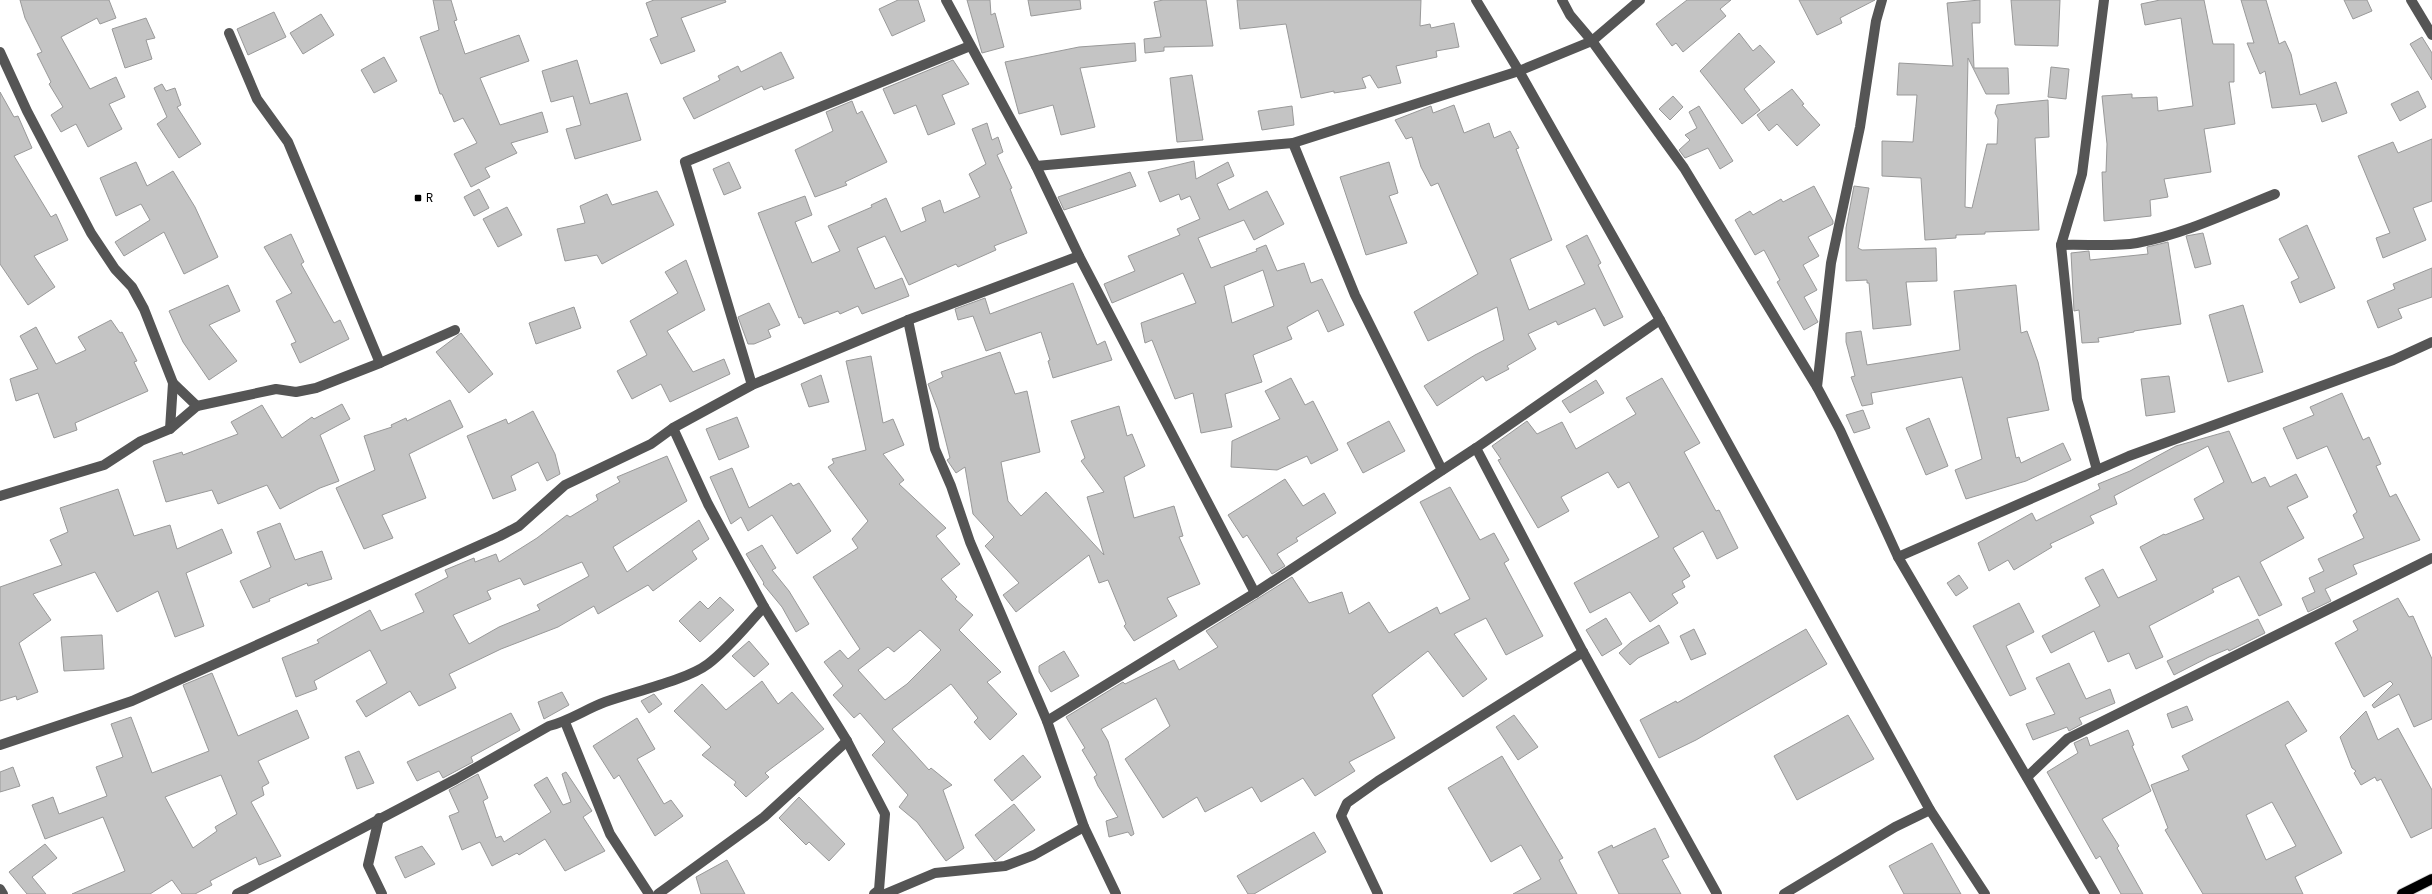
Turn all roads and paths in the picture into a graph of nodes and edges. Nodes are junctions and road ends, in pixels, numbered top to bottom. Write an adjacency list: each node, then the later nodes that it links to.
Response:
1 (946, 0): 11 (street)
2 (1476, 0): 13 (street)
3 (1562, 0): 10 (street)
4 (1640, 0): 10 (street)
5 (1882, 0): 26 (street)
6 (2104, 0): 17 (street)
7 (2411, 0): 8 (street)
8 (2431, 31)
9 (229, 33): 23 (street)
10 (1592, 41): 13 (street); 26 (street)
11 (970, 46): 15 (street); 25 (street)
12 (0, 52): 24 (street)
13 (1519, 72): 14 (street); 20 (street)
14 (1293, 142): 15 (street); 31 (street)
15 (1036, 166): 18 (street)
16 (2275, 194): 17 (street)
17 (2061, 245): 32 (street)
18 (1079, 256): 19 (street); 36 (street)
19 (908, 320): 25 (street); 39 (street)
20 (1660, 320): 30 (street); 44 (street)
21 (455, 330): 23 (street)
22 (2432, 342): 32 (street)
23 (380, 363): 27 (street)
24 (173, 383): 27 (street); 29 (street)
25 (752, 385): 28 (street)
26 (1817, 387): 34 (street)
27 (197, 406): 29 (street)
28 (673, 428): 37 (street); 42 (street)
29 (170, 429): 33 (street)
30 (1476, 448): 31 (street); 38 (street)
31 (1442, 470): 36 (street)
32 (2097, 470): 34 (street)
33 (0, 496)
34 (1898, 557): 43 (street)
35 (2432, 558): 43 (street)
36 (1255, 593): 39 (street)
37 (764, 607): 40 (street); 41 (street)
38 (1583, 652): 57 (street); 58 (street)
39 (1047, 720): 46 (street)
40 (565, 722): 45 (street); 52 (street)
41 (847, 741): 53 (street); 54 (street)
42 (0, 746)
43 (2027, 777): 61 (street)
44 (1930, 810): 59 (street); 60 (street)
45 (379, 818): 50 (street); 51 (street)
46 (1084, 827): 55 (street); 56 (street)
47 (2432, 879): 62 (main road)
48 (0, 889): 49 (street)
49 (4, 894)
50 (237, 894)
51 (382, 894)
52 (649, 894)
53 (658, 894)
54 (874, 894)
55 (885, 894)
56 (1116, 894)
57 (1378, 894)
58 (1717, 894)
59 (1784, 894)
60 (1985, 894)
61 (2095, 894)
62 (2402, 894)

